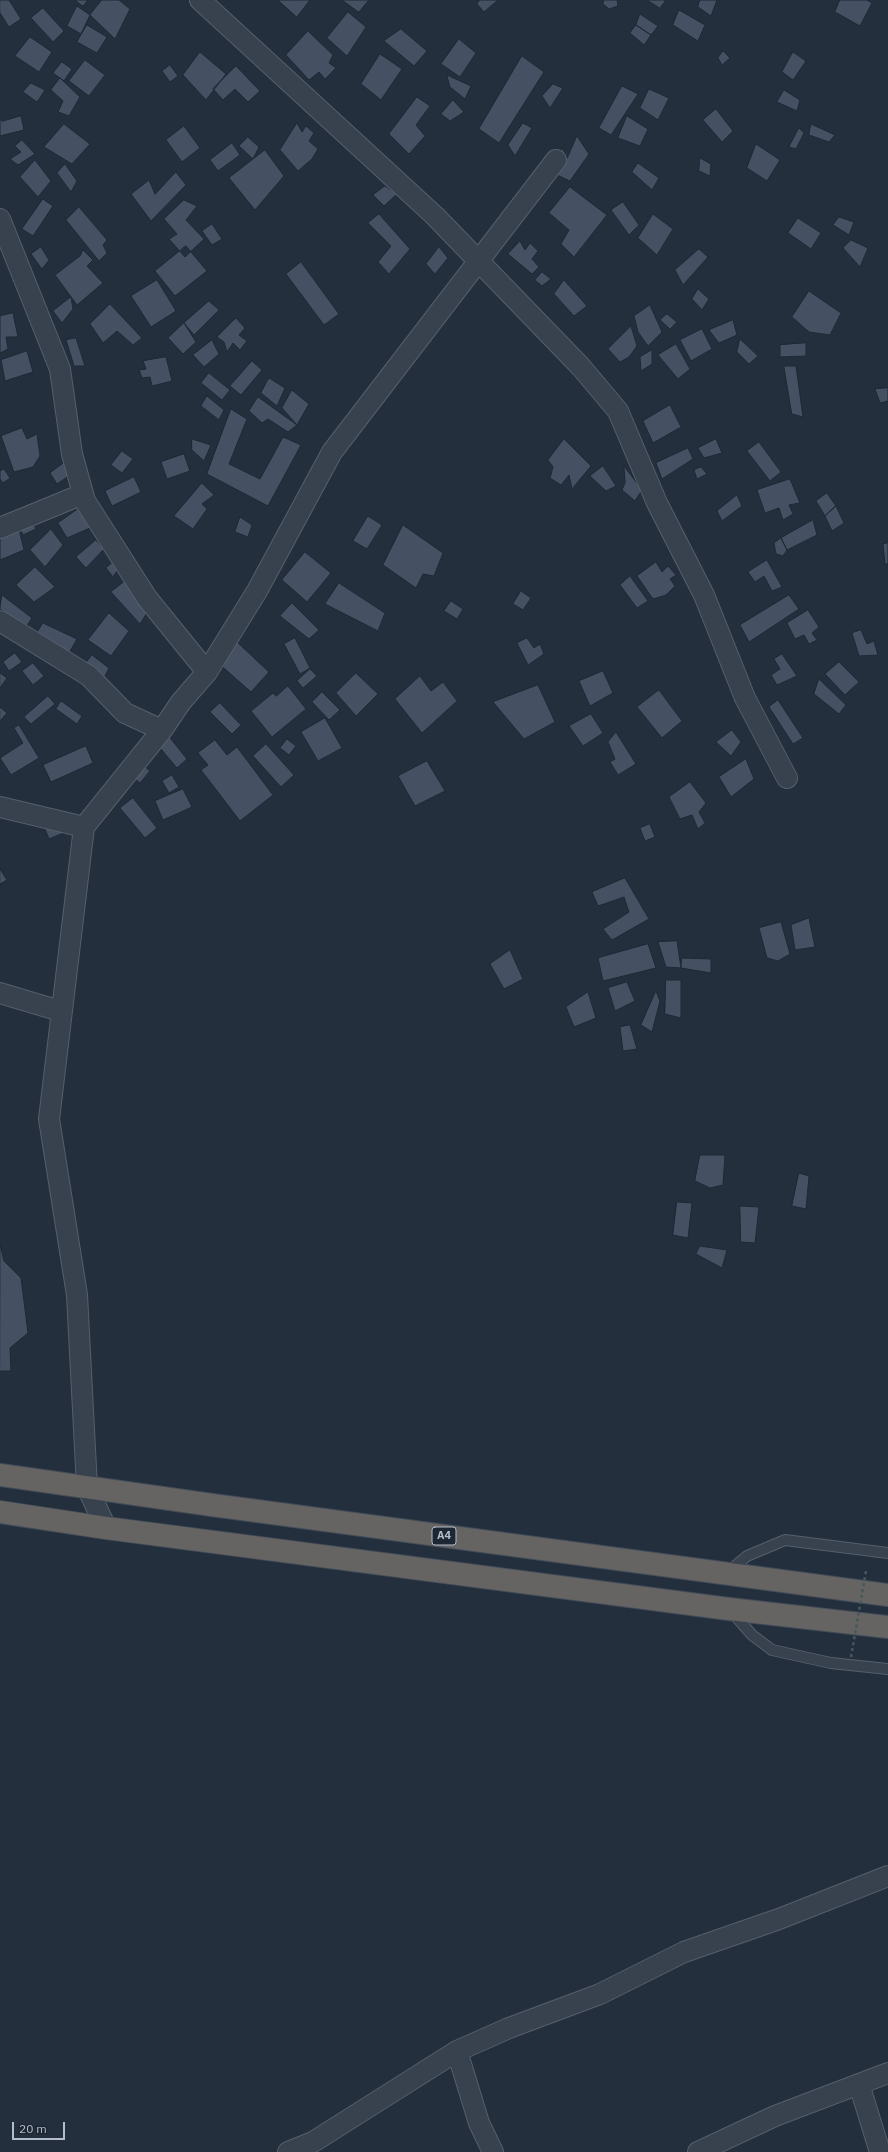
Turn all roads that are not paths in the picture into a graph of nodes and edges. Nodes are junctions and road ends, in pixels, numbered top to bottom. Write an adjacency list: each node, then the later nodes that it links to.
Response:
1 (200, 0): 4 (street)
2 (556, 160): 4 (street)
3 (0, 219): 5 (street)
4 (479, 262): 8 (street); 10 (street)
5 (83, 494): 6 (street); 8 (street)
6 (0, 528)
7 (0, 621): 9 (street)
8 (208, 672): 9 (street)
9 (162, 730): 12 (street)
10 (787, 778)
11 (0, 807): 12 (street)
12 (84, 826): 14 (street)
13 (0, 993): 14 (street)
14 (60, 1011): 16 (street)
15 (0, 1475): 16 (highway, A4)
16 (87, 1487): 18 (street); 20 (highway, A4)
17 (0, 1512): 18 (highway)
18 (106, 1528): 22 (highway)
19 (888, 1553): 20 (lane)
20 (727, 1573): 21 (highway, A4)
21 (888, 1595)
22 (729, 1609): 23 (highway); 24 (lane)
23 (888, 1627)
24 (888, 1669)
25 (888, 1876): 26 (street)
26 (457, 2051): 29 (street); 31 (street)
27 (888, 2072): 28 (street)
28 (859, 2084): 32 (street); 33 (street)
29 (314, 2147): 30 (street)
30 (288, 2152)
31 (493, 2152)
32 (698, 2152)
33 (880, 2152)

